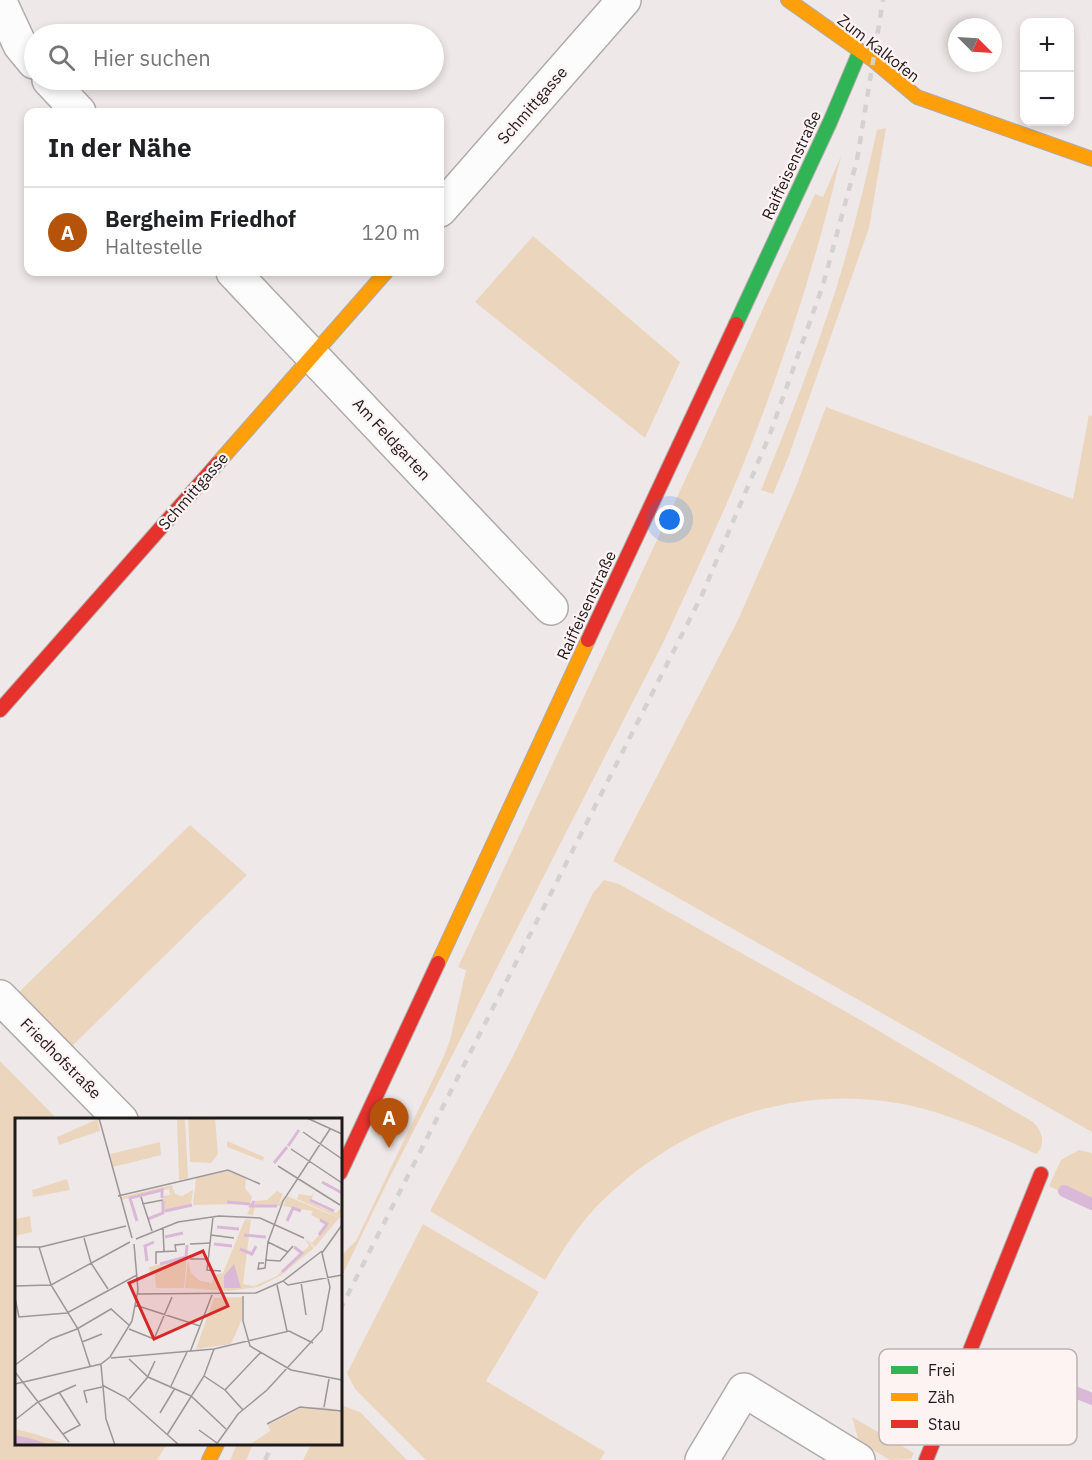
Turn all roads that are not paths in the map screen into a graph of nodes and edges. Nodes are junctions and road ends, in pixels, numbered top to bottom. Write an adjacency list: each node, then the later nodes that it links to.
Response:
1 (624, 0): 9 (street, Schmittgasse)
2 (788, 0): 5 (street, Zum Kalkofen)
3 (0, 2): 4 (street)
4 (24, 50)
5 (860, 51): 8 (street, Zum Kalkofen); 17 (street, Raiffeisenstraße)
6 (58, 90): 7 (street)
7 (75, 108)
8 (1092, 159)
9 (444, 205)
10 (237, 276): 12 (street, Am Feldgarten)
11 (382, 276): 12 (street, Schmittgasse)
12 (313, 355): 13 (street, Am Feldgarten); 14 (street, Schmittgasse)
13 (551, 608)
14 (0, 710)
15 (0, 997): 16 (street, Friedhofstraße)
16 (120, 1118)
17 (342, 1169)
18 (1041, 1174): 19 (street)
19 (971, 1349)
20 (216, 1445): 22 (street)
21 (932, 1445): 25 (street)
22 (209, 1460)
23 (702, 1460): 24 (street)
24 (858, 1460)
25 (926, 1460)

